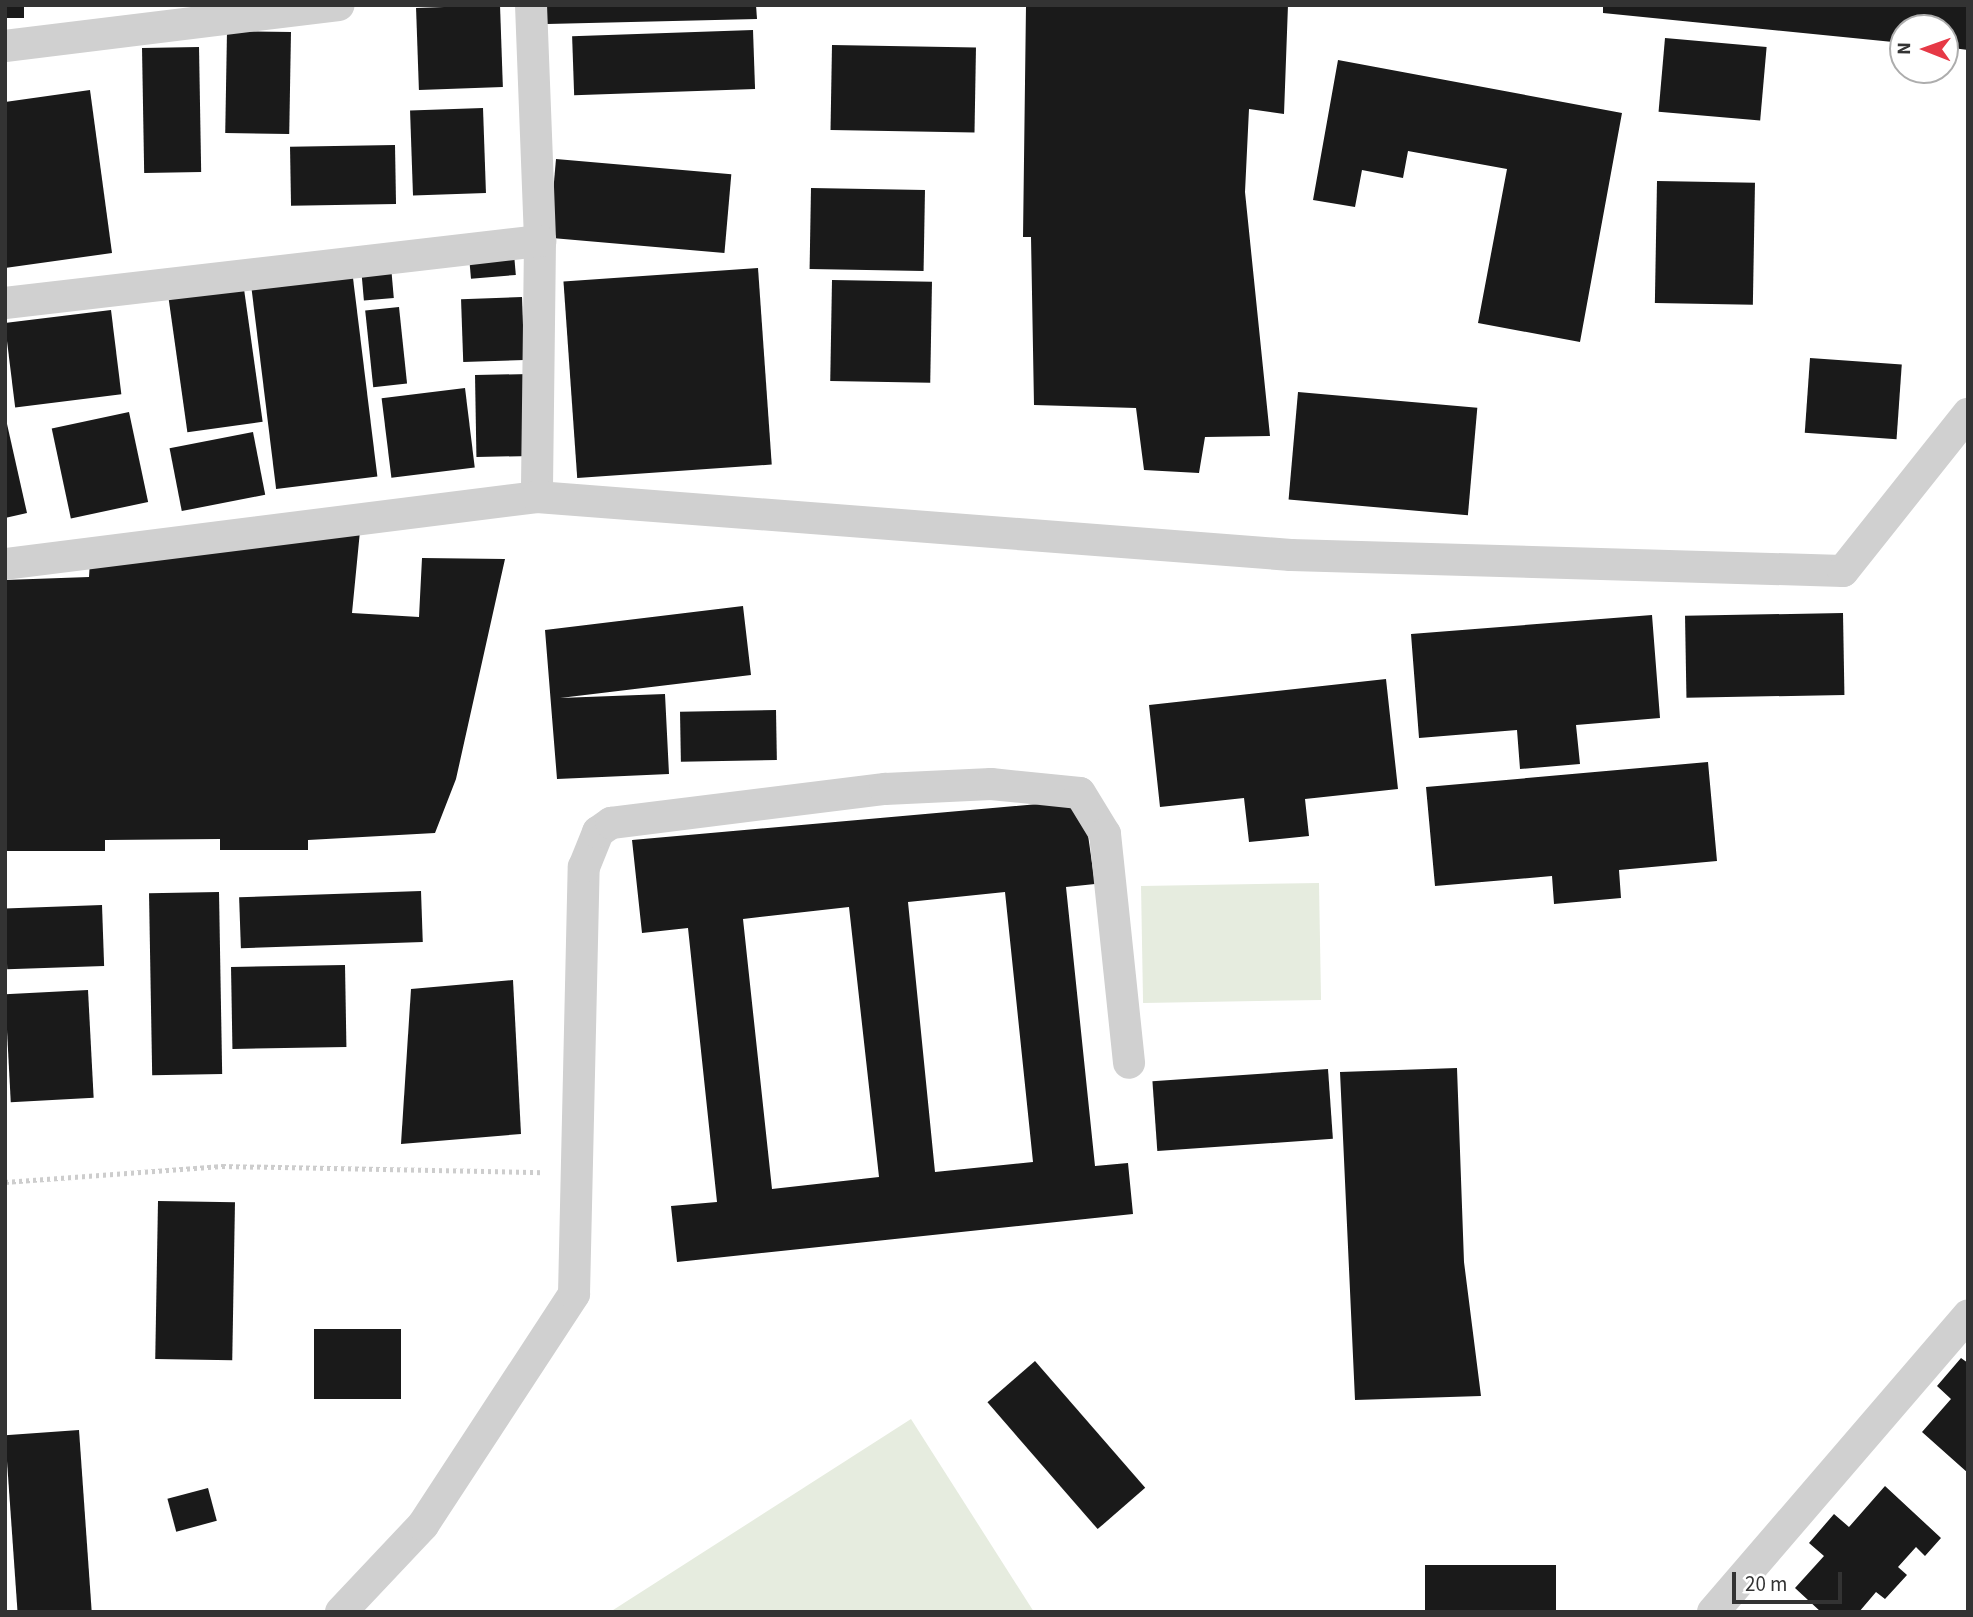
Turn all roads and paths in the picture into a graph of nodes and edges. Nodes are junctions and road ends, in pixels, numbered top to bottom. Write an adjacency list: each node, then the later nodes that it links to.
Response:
1 (338, 5): 3 (street)
2 (531, 5): 4 (street)
3 (5, 46)
4 (540, 241): 5 (street); 7 (street)
5 (5, 303)
6 (1968, 414): 7 (street)
7 (537, 497): 8 (street)
8 (5, 564)
9 (1129, 1063): 10 (street)
10 (572, 1172): 11 (path); 13 (street)
11 (5, 1182)
12 (1968, 1316): 14 (street)
13 (341, 1612)
14 (1713, 1612)

